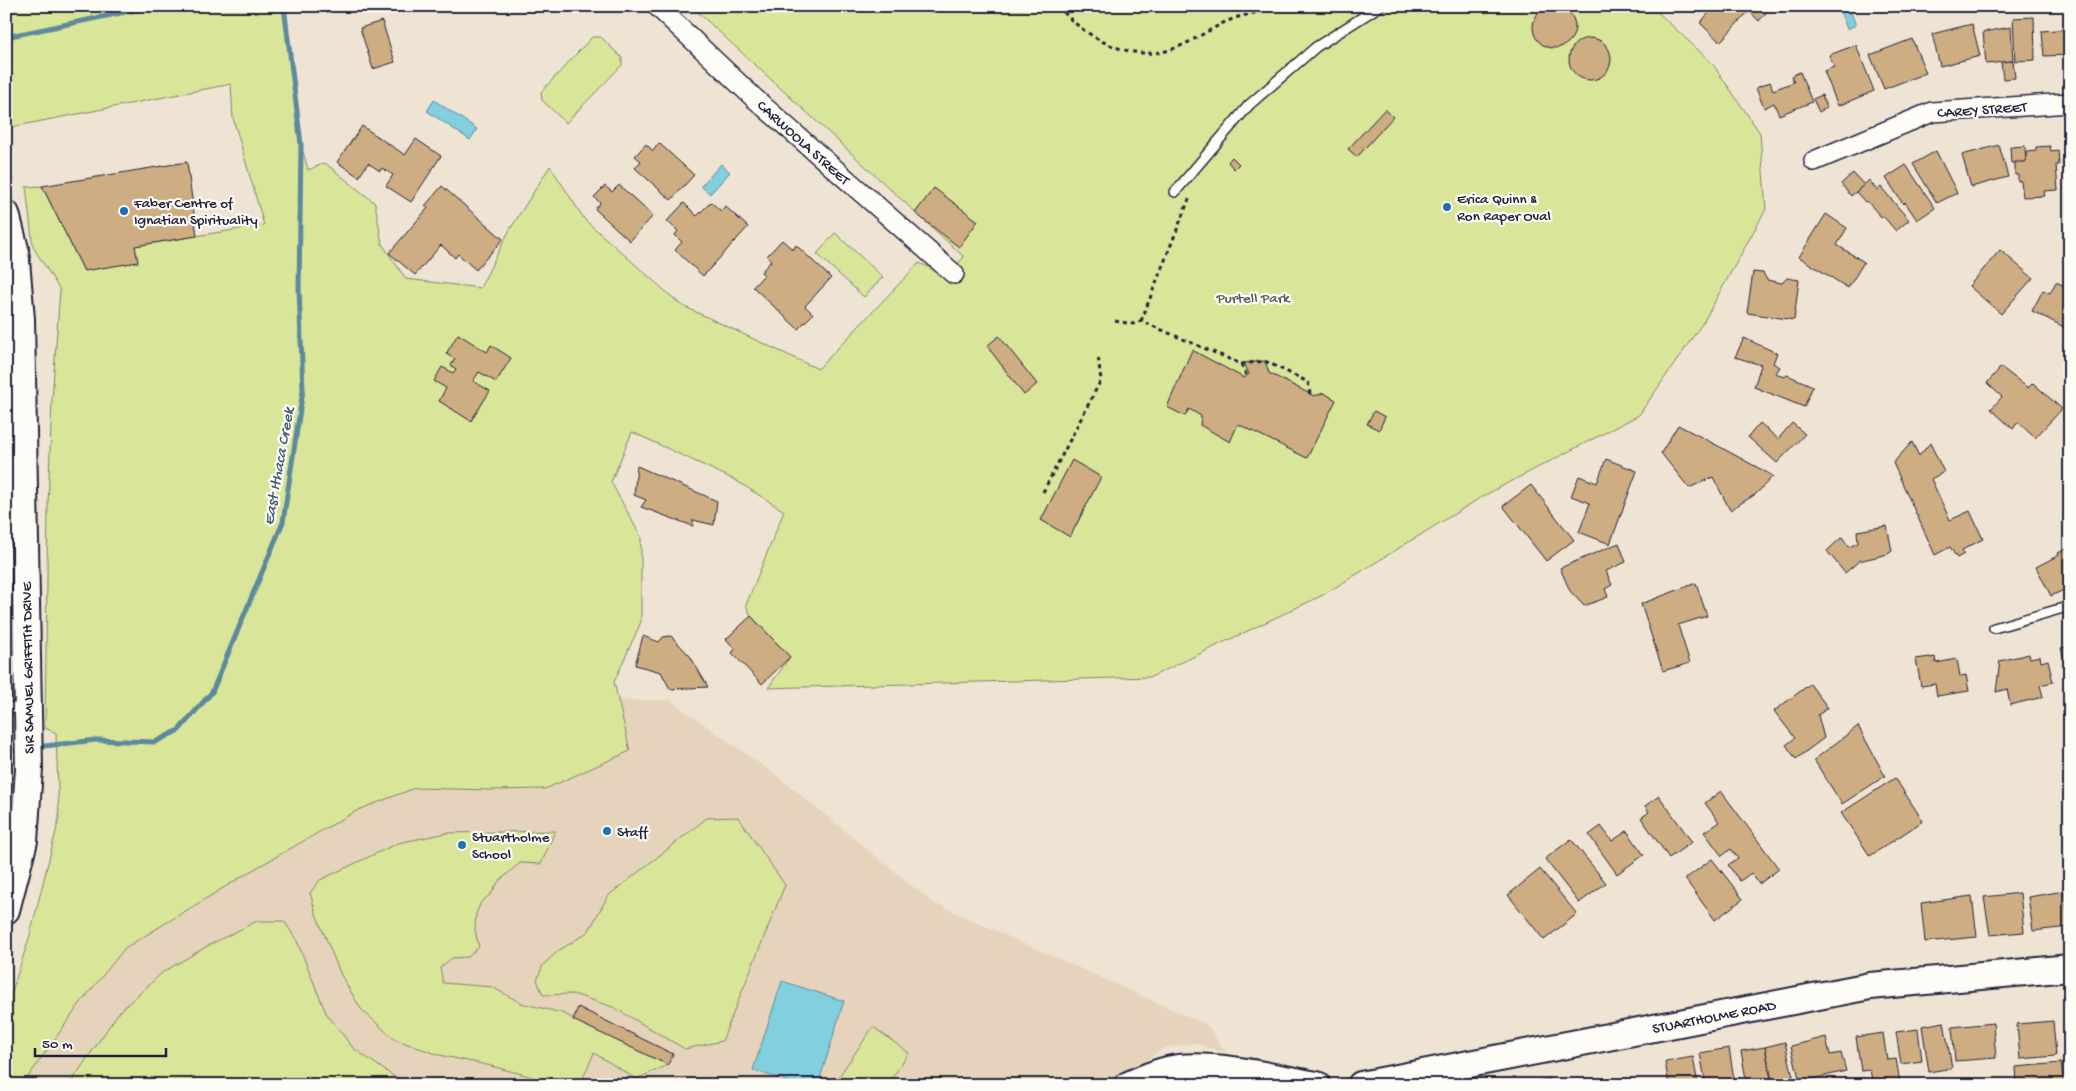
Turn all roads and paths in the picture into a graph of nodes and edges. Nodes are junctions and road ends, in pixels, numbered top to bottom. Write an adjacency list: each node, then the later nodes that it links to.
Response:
1 (657, 6): 10 (street, CARWOOLA STREET)
2 (1059, 6): 3 (path)
3 (1322, 6)
4 (1380, 6): 7 (lane)
5 (2070, 103): 6 (street, CAREY STREET)
6 (1814, 162)
7 (1175, 192)
8 (1189, 199): 12 (path)
9 (6, 214): 20 (main road, SIR SAMUEL GRIFFITH DRIVE)
10 (954, 274)
11 (1114, 321): 12 (path)
12 (1141, 321): 14 (path)
13 (1098, 356): 17 (path)
14 (1241, 364): 15 (path); 16 (path)
15 (1246, 376)
16 (1310, 394)
17 (1043, 492)
18 (2070, 606): 19 (lane)
19 (1994, 628)
20 (21, 715): 21 (main road, SIR SAMUEL GRIFFITH DRIVE)
21 (6, 910)
22 (2069, 971): 25 (main road, STUARTHOLME ROAD)
23 (1128, 1085): 24 (main road)
24 (1317, 1085)
25 (1361, 1085)

